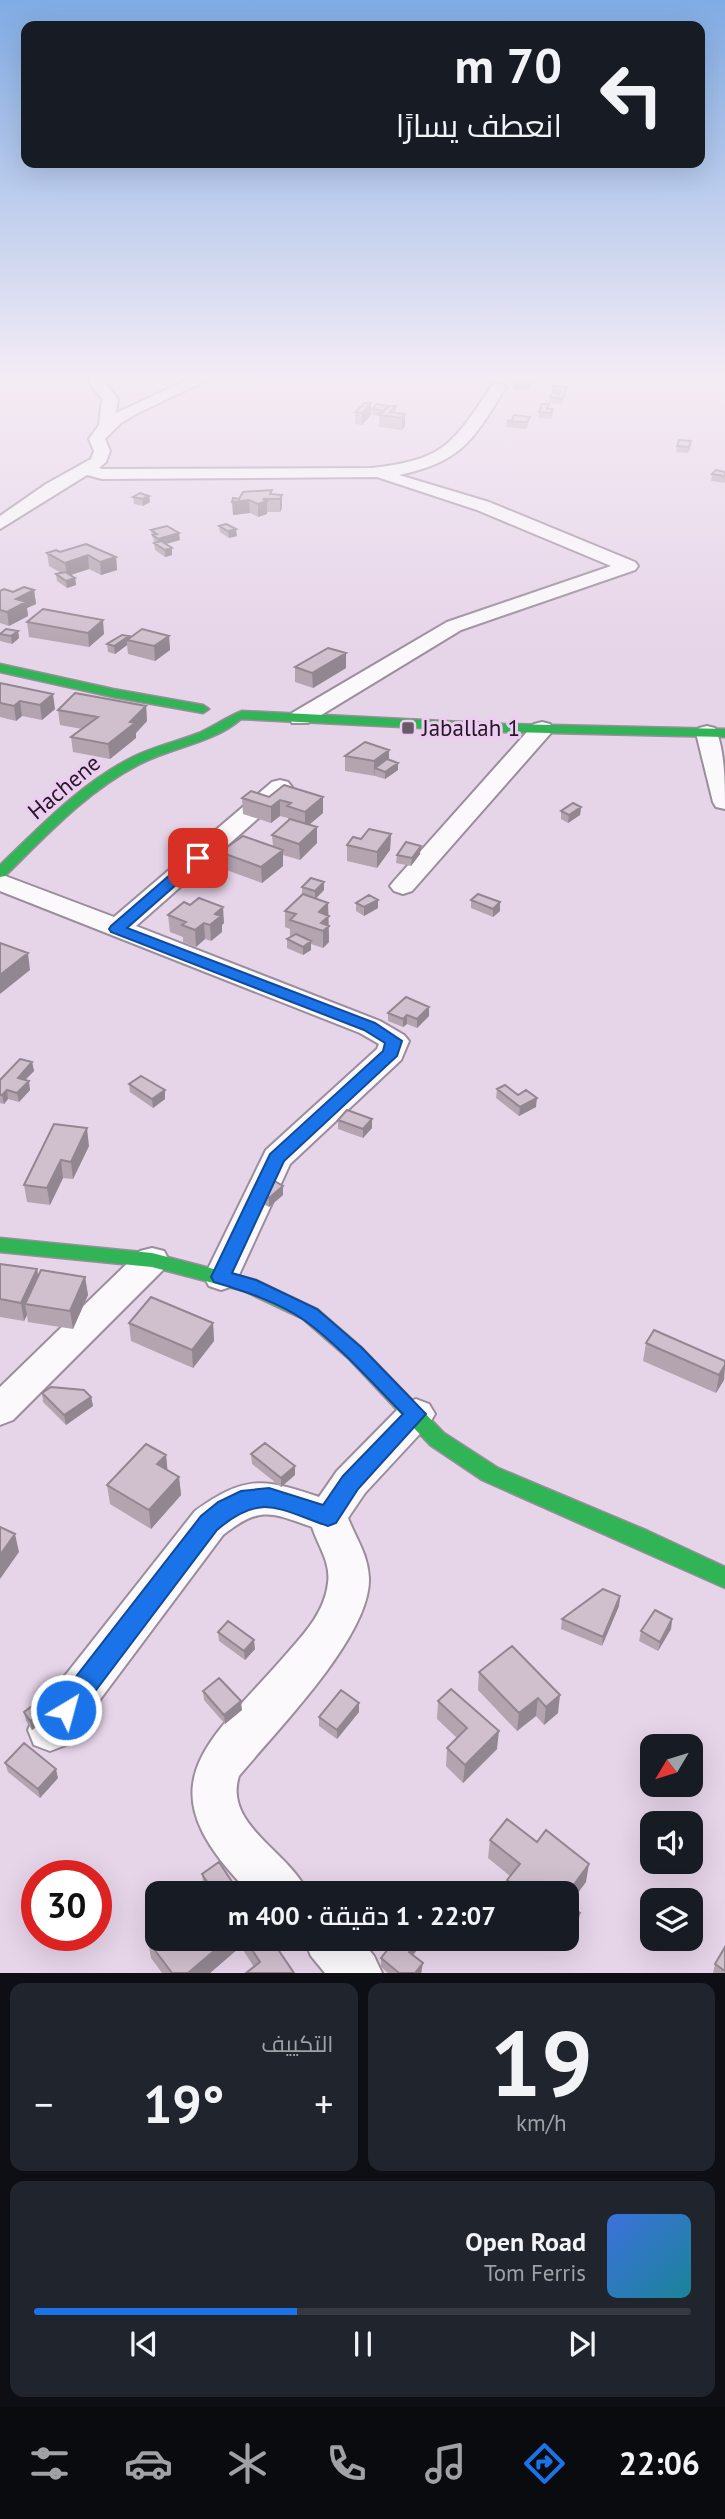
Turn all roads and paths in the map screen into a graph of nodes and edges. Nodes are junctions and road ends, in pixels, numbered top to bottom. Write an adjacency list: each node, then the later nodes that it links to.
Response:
1 (96, 467): 4 (street)
2 (417, 467): 5 (street)
3 (422, 467): 6 (street)
4 (94, 472): 5 (street); 7 (street)
5 (371, 473): 6 (street)
6 (403, 481): 10 (street)
7 (0, 524)
8 (0, 668): 9 (street)
9 (208, 702): 11 (street); 14 (street)
10 (306, 713): 11 (street); 11 (street); 12 (street)
11 (239, 716): 14 (street, Hachene)
12 (542, 729): 13 (street); 19 (street)
13 (716, 733): 16 (street)
14 (167, 750): 17 (street, Hachene)
15 (280, 787): 20 (street)
16 (725, 803)
17 (0, 873)
18 (0, 881): 20 (street)
19 (403, 886)
20 (116, 929): 23 (street)
21 (0, 1245): 22 (street)
22 (152, 1260): 23 (street); 24 (street)
23 (221, 1277): 25 (street)
24 (0, 1410)
25 (416, 1414): 26 (street); 27 (street)
26 (328, 1516): 28 (street); 29 (street)
27 (725, 1578)
28 (50, 1730)
29 (273, 1881)
30 (339, 1951): 31 (street)
31 (358, 1973)

